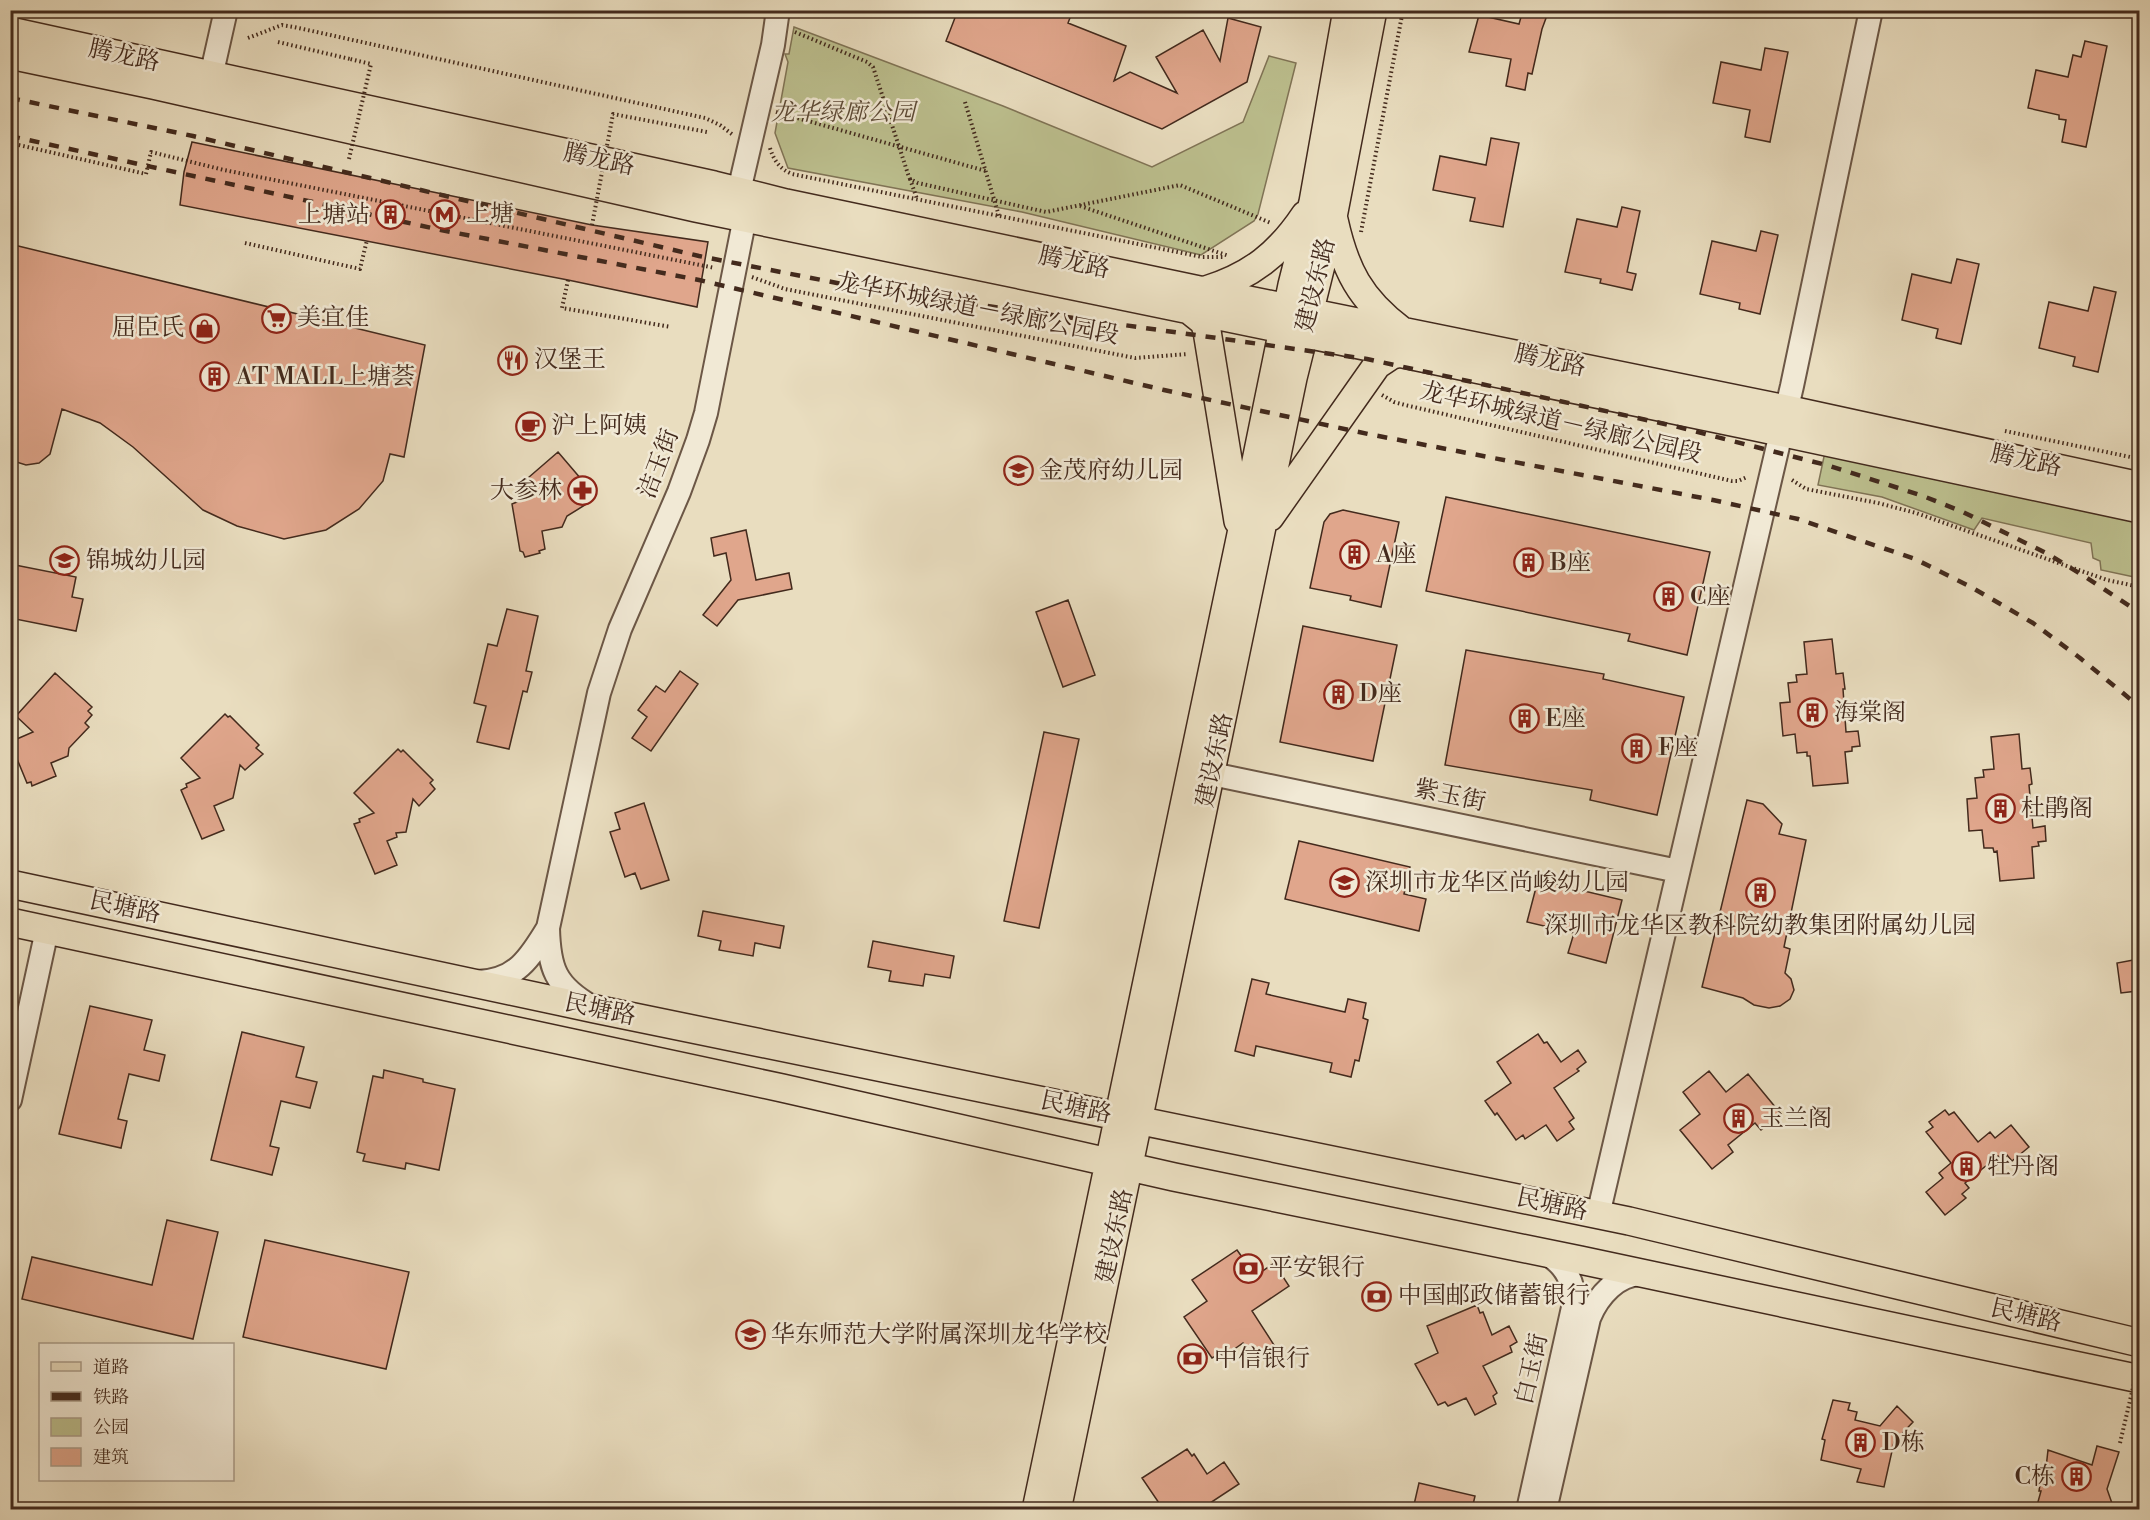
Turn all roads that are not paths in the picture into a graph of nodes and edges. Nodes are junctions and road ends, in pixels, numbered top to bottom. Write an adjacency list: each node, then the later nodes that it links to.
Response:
1 (226, 10): 10 (street)
2 (778, 10): 11 (street, 洁玉街)
3 (1347, 10): 12 (main road, 建设东路)
4 (1372, 10): 12 (main road, 建设东路)
5 (1871, 10): 17 (street)
6 (10, 31): 10 (main road, 腾龙路)
7 (10, 55): 8 (main road, 腾龙路)
8 (44, 62): 9 (main road); 10 (main road, 腾龙路)
9 (10, 71)
10 (209, 86): 11 (main road, 腾龙路); 13 (main road, 腾龙路)
11 (739, 191): 13 (street, 洁玉街); 14 (main road, 腾龙路)
12 (1323, 210): 14 (main road); 15 (main road, 建设东路); 16 (main road)
13 (745, 218): 14 (main road, 腾龙路); 26 (street, 洁玉街)
14 (1197, 301): 15 (main road, 腾龙路); 21 (main road)
15 (1296, 320): 16 (main road, 腾龙路); 20 (main road, 建设东路); 21 (main road, 建设东路)
16 (1402, 342): 17 (main road, 腾龙路); 20 (main road)
17 (1783, 421): 18 (main road, 腾龙路); 19 (main road, 腾龙路); 23 (street)
18 (2139, 486)
19 (2139, 509)
20 (1264, 525): 22 (main road, 建设东路)
21 (1240, 539): 31 (main road, 建设东路)
22 (1212, 774): 23 (street, 紫玉街); 31 (main road, 建设东路)
23 (1678, 871): 33 (street)
24 (10, 884): 28 (main road, 民塘路)
25 (10, 922): 27 (main road, 民塘路)
26 (548, 928): 28 (street); 29 (street)
27 (47, 930): 30 (street); 32 (main road, 民塘路)
28 (473, 982): 29 (main road, 民塘路)
29 (595, 1009): 31 (main road, 民塘路)
30 (10, 1100)
31 (1129, 1119): 32 (main road, 建设东路); 33 (main road, 民塘路)
32 (1120, 1164): 34 (main road, 民塘路); 38 (main road, 建设东路); 39 (main road, 建设东路)
33 (1598, 1215): 36 (main road, 民塘路)
34 (1543, 1252): 35 (main road, 民塘路); 40 (street, 白玉街)
35 (1643, 1274): 37 (main road, 民塘路); 41 (street, 白玉街)
36 (2139, 1343)
37 (2139, 1379)
38 (1036, 1509)
39 (1057, 1509)
40 (1528, 1509)
41 (1545, 1509)

